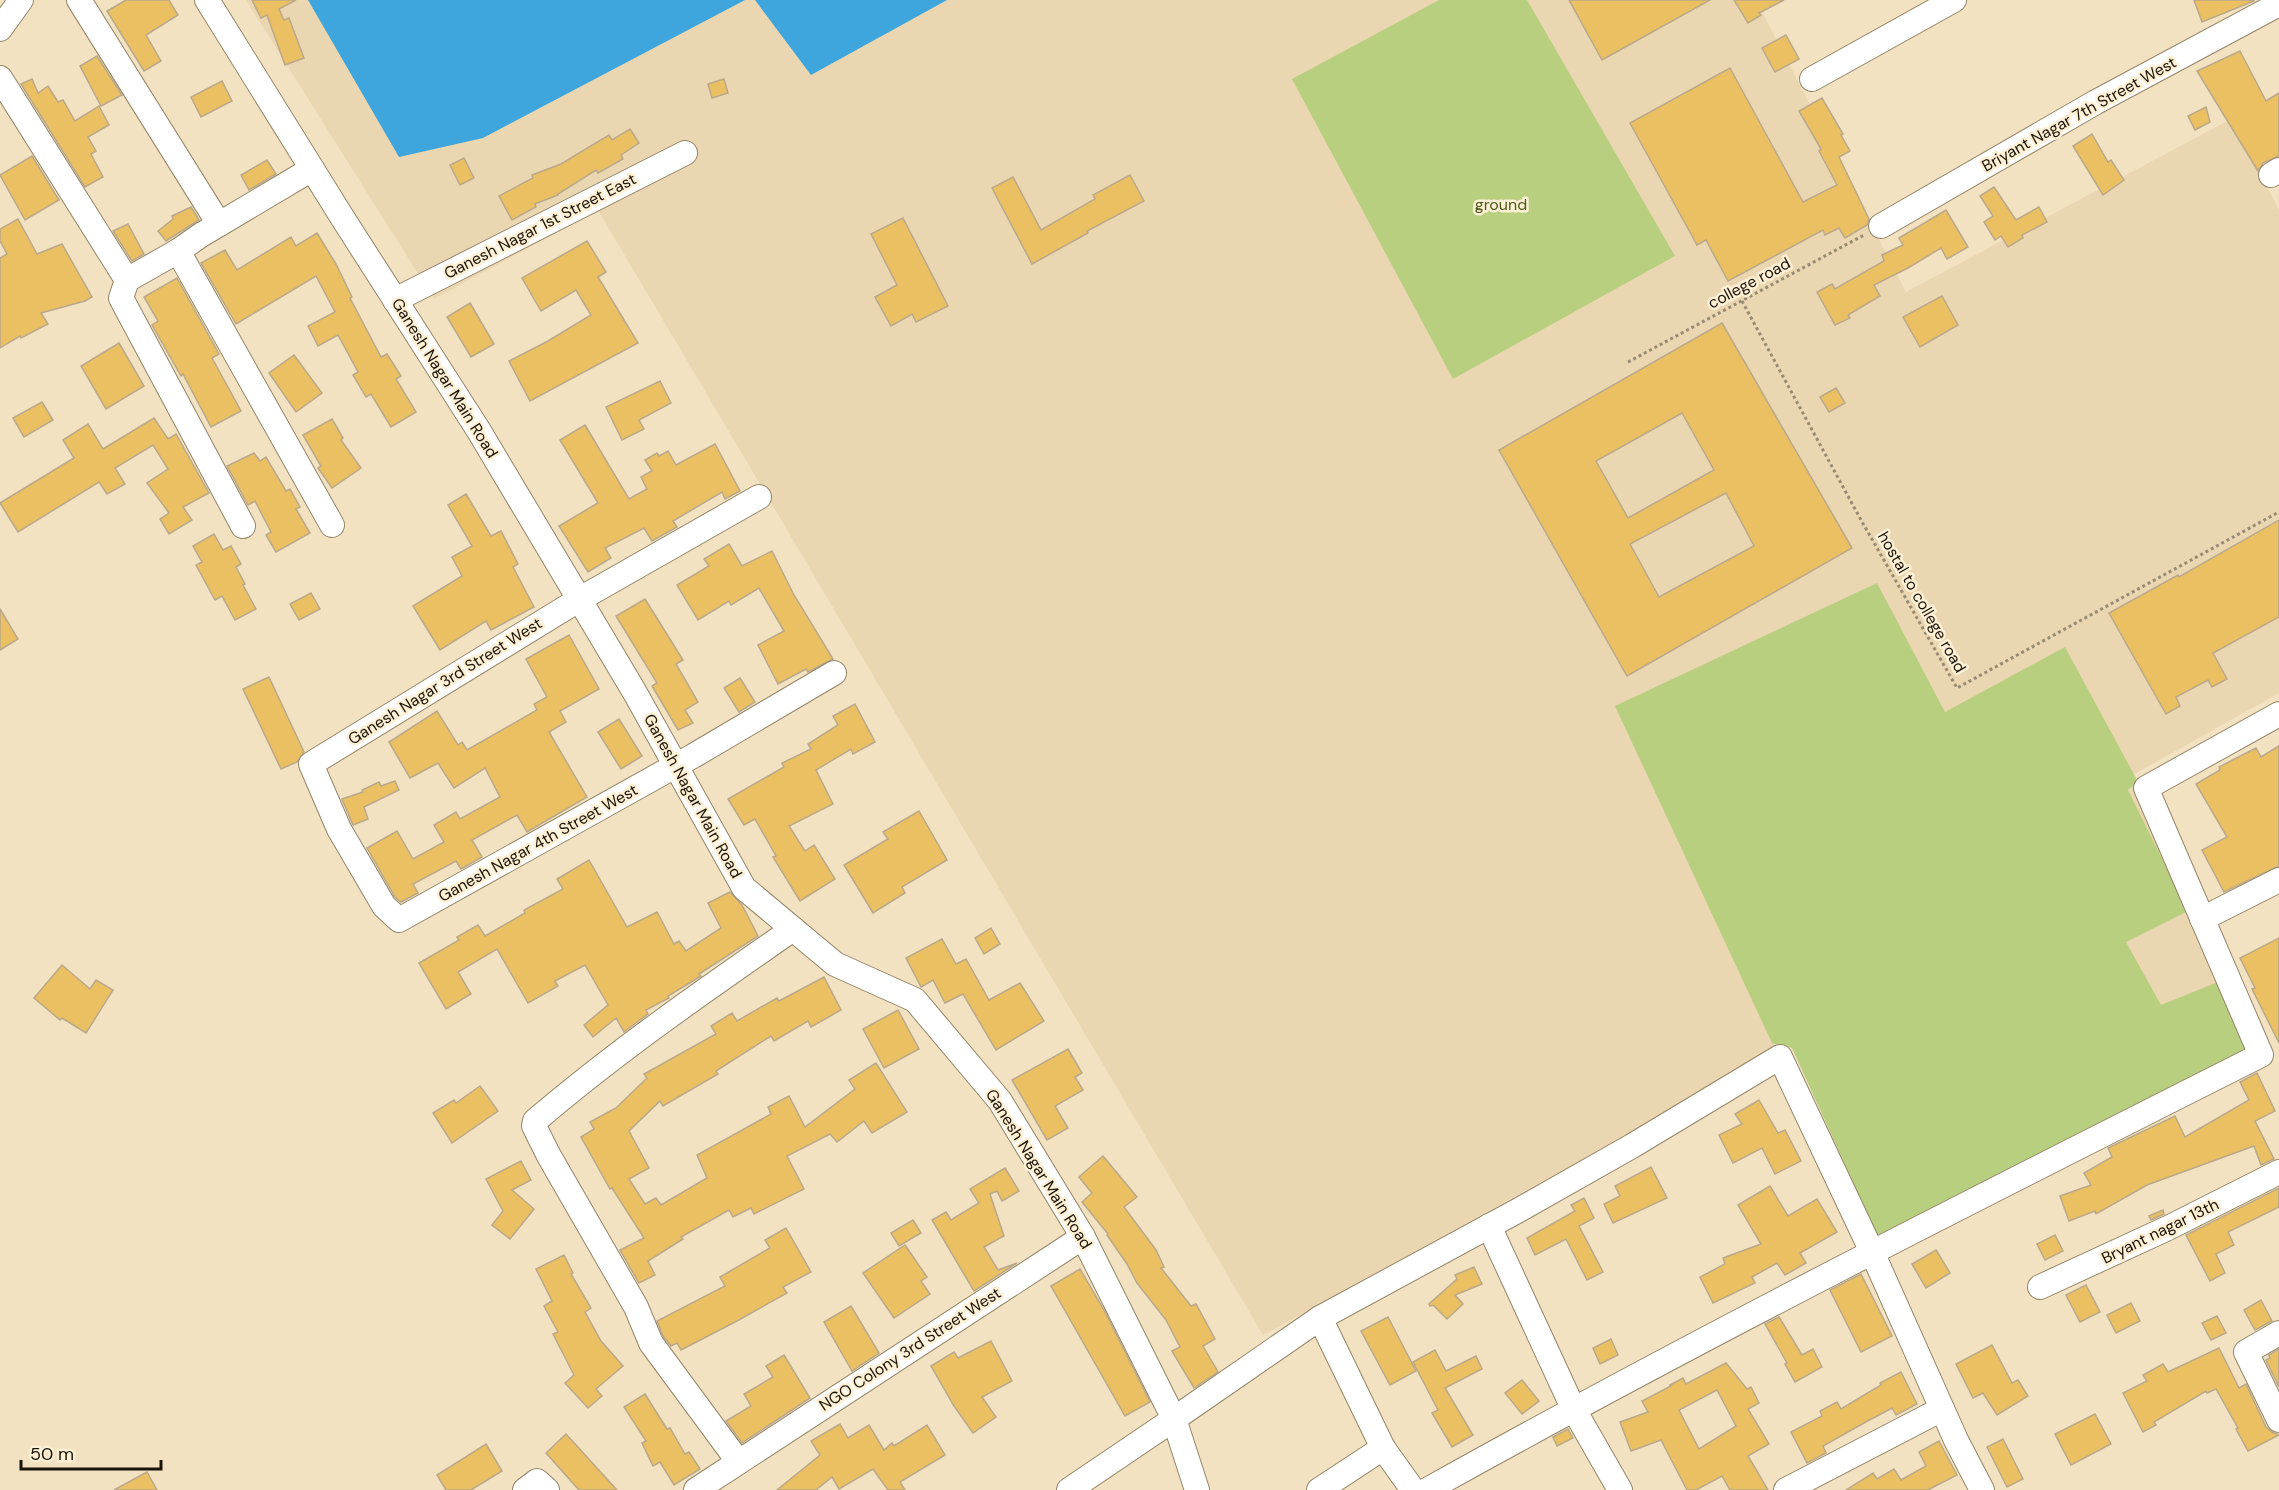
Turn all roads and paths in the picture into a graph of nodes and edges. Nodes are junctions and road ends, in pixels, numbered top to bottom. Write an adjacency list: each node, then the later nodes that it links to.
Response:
1 (21, 0): 6 (street)
2 (79, 0): 11 (street)
3 (207, 0): 10 (street, Ganesh Nagar Main Road)
4 (1954, 0): 8 (street)
5 (2279, 4): 12 (street, Briyant Nagar 7th Street West)
6 (0, 29)
7 (0, 78): 14 (street)
8 (1812, 79)
9 (685, 153): 15 (street, Ganesh Nagar 1st Street East)
10 (312, 169): 11 (street); 15 (street, Ganesh Nagar Main Road)
11 (219, 224): 13 (street)
12 (1881, 226): 16 (path, college road)
13 (178, 251): 14 (street); 20 (street)
14 (128, 280): 21 (street)
15 (395, 300): 22 (street, Ganesh Nagar Main Road)
16 (1742, 301): 17 (path, college road); 19 (path, hostal to college road)
17 (1628, 362)
18 (759, 497): 22 (street, Ganesh Nagar 3rd Street West)
19 (2279, 512)
20 (332, 525)
21 (243, 526)
22 (579, 599): 25 (street, Ganesh Nagar Main Road); 28 (street, Ganesh Nagar 3rd Street West)
23 (834, 673): 25 (street, Ganesh Nagar 4th Street West)
24 (2279, 714): 27 (street)
25 (676, 765): 28 (street, Ganesh Nagar 4th Street West); 29 (street, Ganesh Nagar Main Road)
26 (2279, 880): 27 (street)
27 (2202, 919): 33 (street)
28 (399, 920)
29 (793, 929): 32 (street, Ganesh Nagar Main Road); 42 (street)
30 (2279, 1172): 34 (street, Bryant nagar 13th)
31 (1489, 1226): 33 (street); 35 (street); 37 (street)
32 (1083, 1237): 39 (street, Ganesh Nagar Main Road); 42 (street, NGO Colony 3rd Street West)
33 (1872, 1252): 37 (street); 38 (street)
34 (2040, 1287)
35 (1320, 1318): 39 (street); 41 (street)
36 (2279, 1333): 40 (street)
37 (1574, 1408): 50 (street); 51 (street)
38 (1942, 1409): 52 (street); 53 (street)
39 (1174, 1419): 46 (street); 47 (street, Ganesh Nagar Main Road)
40 (2279, 1420)
41 (1383, 1448): 48 (street); 49 (street)
42 (738, 1461): 45 (street, NGO Colony 3rd Street West)
43 (525, 1490): 44 (street)
44 (547, 1490)
45 (696, 1490)
46 (1069, 1490)
47 (1197, 1490)
48 (1319, 1490)
49 (1413, 1490)
50 (1427, 1490)
51 (1620, 1490)
52 (1786, 1490)
53 (1982, 1490)

